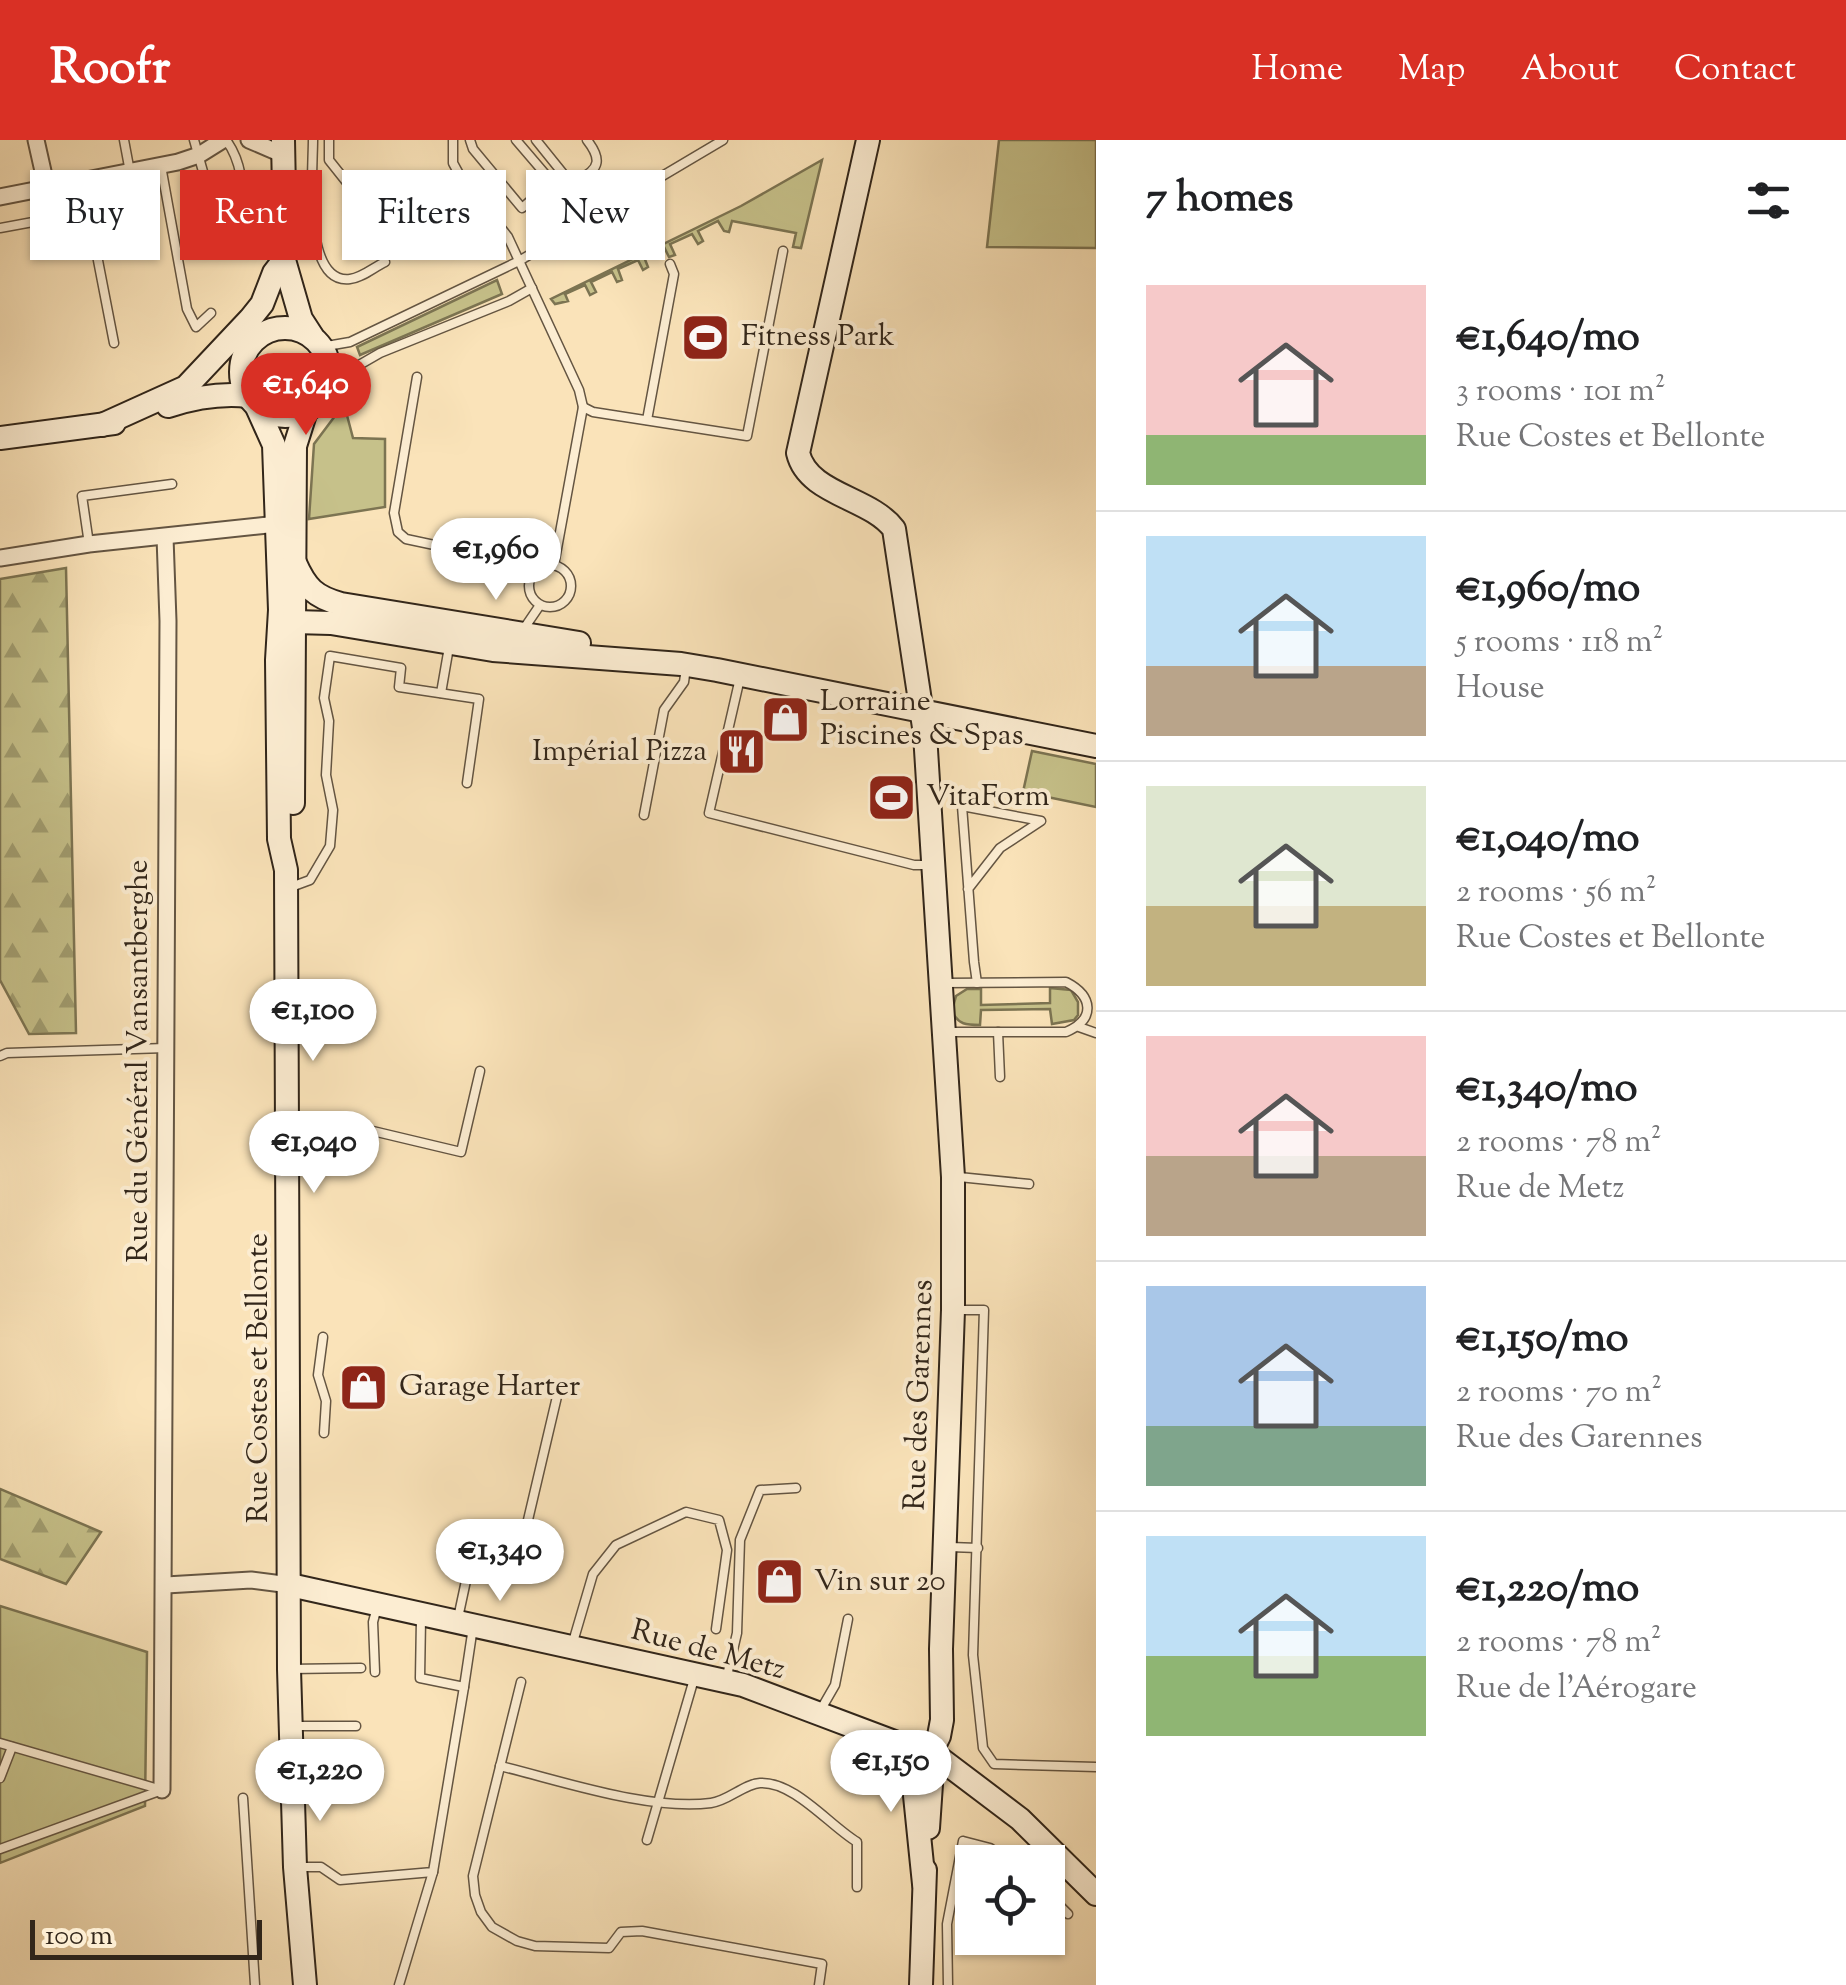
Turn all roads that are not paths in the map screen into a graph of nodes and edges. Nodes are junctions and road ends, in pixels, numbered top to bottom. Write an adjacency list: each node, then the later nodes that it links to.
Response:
1 (36, 140): 17 (street)
2 (124, 140): 18 (lane)
3 (225, 140): 14 (street); 20 (lane)
4 (249, 140): 15 (street)
5 (313, 140): 30 (lane)
6 (329, 140): 21 (lane)
7 (453, 140): 29 (lane)
8 (470, 140): 9 (lane)
9 (516, 140)
10 (536, 140): 11 (lane)
11 (587, 140)
12 (723, 140): 29 (lane)
13 (868, 140): 62 (main road, Rue des Garennes)
14 (196, 148): 16 (street)
15 (284, 148)
16 (160, 166): 19 (street); 33 (lane)
17 (45, 170)
18 (130, 170)
19 (140, 170)
20 (239, 170)
21 (342, 176)
22 (30, 192): 23 (street)
23 (0, 198)
24 (30, 222): 25 (lane)
25 (0, 228)
26 (783, 251): 44 (lane)
27 (98, 260): 36 (lane)
28 (284, 260): 34 (main road); 35 (main road); 45 (main road)
29 (519, 260): 32 (lane); 35 (lane)
30 (385, 262)
31 (670, 264): 44 (lane)
32 (532, 288): 39 (lane); 42 (lane)
33 (211, 313)
34 (269, 330): 35 (main road); 37 (main road)
35 (316, 342): 39 (main road)
36 (114, 343)
37 (244, 356): 40 (main road); 41 (main road)
38 (418, 376): 54 (lane)
39 (328, 384): 43 (main road)
40 (186, 400): 41 (main road); 45 (main road)
41 (252, 401): 43 (main road); 48 (main road, Rue Costes et Bellonte)
42 (583, 407): 44 (lane); 53 (lane)
43 (306, 410): 52 (main road, Rue Costes et Bellonte)
44 (648, 420)
45 (102, 426): 46 (main road)
46 (0, 438)
47 (172, 484): 50 (lane)
48 (277, 524): 49 (street); 56 (main road, Rue Costes et Bellonte)
49 (165, 537): 50 (street); 75 (street, Rue du Général Vansantberghe)
50 (88, 544): 51 (street)
51 (0, 558)
52 (294, 563): 56 (main road, Rue Costes et Bellonte); 57 (main road)
53 (554, 566): 54 (lane); 55 (lane)
54 (536, 571): 55 (lane)
55 (540, 605): 58 (lane)
56 (287, 617): 57 (main road); 67 (main road, Rue Costes et Bellonte)
57 (452, 633): 58 (main road); 61 (lane)
58 (517, 642): 59 (main road)
59 (683, 665): 60 (main road); 65 (lane)
60 (740, 674): 62 (main road); 66 (lane)
61 (441, 693): 64 (lane); 67 (lane)
62 (922, 711): 63 (main road); 66 (main road, Rue des Garennes)
63 (1096, 746)
64 (467, 783)
65 (644, 816)
66 (934, 865): 69 (main road, Rue des Garennes)
67 (286, 879): 79 (main road, Rue Costes et Bellonte)
68 (968, 889): 68 (lane); 70 (lane)
69 (942, 982): 70 (lane); 72 (main road, Rue des Garennes)
70 (977, 982): 71 (lane)
71 (1078, 1027): 73 (lane); 74 (lane)
72 (945, 1032): 73 (lane); 80 (main road, Rue des Garennes)
73 (998, 1032): 78 (lane)
74 (1096, 1033)
75 (166, 1048): 76 (lane); 93 (street, Rue du Général Vansantberghe)
76 (0, 1056)
77 (480, 1071): 79 (lane)
78 (1000, 1077)
79 (288, 1119): 85 (main road, Rue Costes et Bellonte)
80 (953, 1178): 81 (lane); 82 (main road, Rue des Garennes)
81 (1029, 1184)
82 (953, 1310): 90 (main road, Rue des Garennes); 91 (lane)
83 (323, 1336): 84 (lane)
84 (318, 1375): 85 (lane); 87 (lane)
85 (289, 1376): 94 (main road, Rue Costes et Bellonte)
86 (559, 1388): 92 (lane)
87 (324, 1434)
88 (796, 1488): 106 (lane)
89 (502, 1535): 92 (lane)
90 (946, 1546): 91 (lane); 113 (main road, Rue des Garennes)
91 (978, 1548): 115 (lane)
92 (484, 1563): 98 (lane)
93 (166, 1585): 94 (street); 117 (street, Rue du Général Vansantberghe)
94 (290, 1586): 95 (main road, Rue de Metz); 102 (main road, Rue Costes et Bellonte)
95 (378, 1606): 96 (main road, Rue de Metz); 103 (lane)
96 (422, 1615): 98 (main road, Rue de Metz); 107 (lane)
97 (848, 1618): 108 (lane)
98 (465, 1624): 100 (main road, Rue de Metz); 107 (lane)
99 (716, 1629): 100 (lane)
100 (572, 1646): 104 (main road, Rue de Metz)
101 (360, 1668): 102 (lane)
102 (289, 1669): 109 (main road, Rue Costes et Bellonte)
103 (375, 1672)
104 (695, 1674): 106 (main road, Rue de Metz); 119 (lane)
105 (521, 1682): 114 (lane)
106 (726, 1682): 108 (main road, Rue de Metz)
107 (464, 1687): 123 (lane)
108 (818, 1715): 113 (main road, Rue de Metz)
109 (290, 1726): 110 (lane); 122 (main road, Rue Costes et Bellonte)
110 (356, 1726)
111 (0, 1743): 112 (lane)
112 (12, 1747): 116 (lane); 117 (lane)
113 (927, 1758): 126 (main road, Rue de Metz); 127 (main road, Rue de Metz); 134 (main road, Rue des Garennes)
114 (500, 1766): 119 (lane); 133 (lane)
115 (1096, 1768)
116 (0, 1778)
117 (162, 1790): 121 (lane)
118 (243, 1798): 130 (lane)
119 (658, 1803): 120 (lane); 125 (lane)
120 (647, 1840)
121 (0, 1848)
122 (295, 1868): 123 (lane); 131 (main road, Rue Costes et Bellonte)
123 (434, 1872): 132 (lane)
124 (955, 1882): 135 (lane)
125 (858, 1887)
126 (1096, 1894)
127 (1096, 1908)
128 (1065, 1911): 129 (lane)
129 (1068, 1914)
130 (255, 1985)
131 (305, 1985)
132 (399, 1985)
133 (819, 1985)
134 (921, 1985)
135 (948, 1985)

